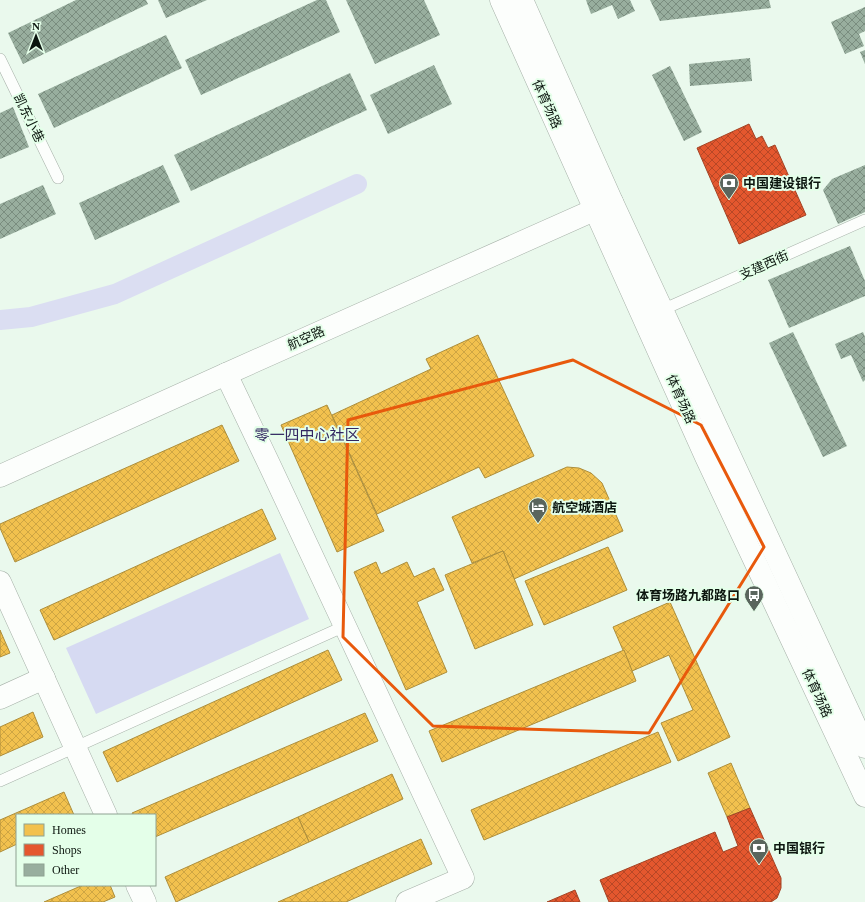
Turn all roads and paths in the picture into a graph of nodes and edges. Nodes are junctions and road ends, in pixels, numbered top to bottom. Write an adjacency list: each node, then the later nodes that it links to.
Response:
1 (501, 0): 5 (main road, 体育场路)
2 (522, 0): 5 (main road, 体育场路)
3 (0, 59): 4 (lane, 凯东小巷)
4 (58, 178)
5 (604, 205): 7 (main road, 体育场路); 8 (main road, 航空路); 17 (main road, 体育场路)
6 (865, 220): 7 (lane, 支建西街)
7 (662, 310): 14 (main road, 体育场路)
8 (226, 374): 9 (main road, 航空路); 11 (main road)
9 (0, 476)
10 (0, 582): 12 (main road)
11 (345, 626): 15 (lane); 21 (main road)
12 (44, 678): 13 (main road); 15 (main road)
13 (0, 698)
14 (865, 747)
15 (75, 748): 16 (lane); 18 (main road)
16 (0, 781)
17 (865, 796)
18 (106, 814)
19 (138, 886): 20 (main road)
20 (145, 902)
21 (407, 902)

